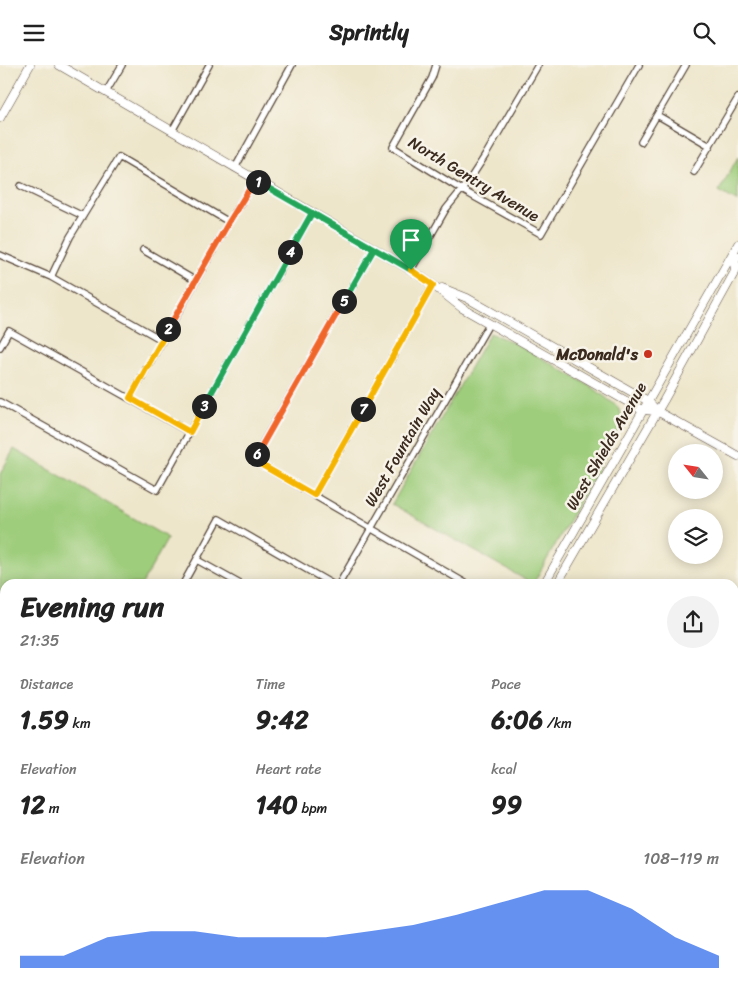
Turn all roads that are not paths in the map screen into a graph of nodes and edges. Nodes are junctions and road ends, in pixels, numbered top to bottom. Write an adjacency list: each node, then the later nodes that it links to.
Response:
1 (30, 65): 13 (street)
2 (59, 65): 10 (street)
3 (122, 65): 10 (street)
4 (209, 65): 14 (street)
5 (292, 65): 17 (street)
6 (436, 65): 21 (street, North Gentry Avenue)
7 (538, 65): 21 (street)
8 (639, 65): 21 (street, North Gentry Avenue)
9 (686, 65): 12 (street)
10 (106, 92): 14 (street)
11 (738, 97): 16 (street)
12 (657, 115): 15 (street); 16 (street)
13 (0, 118)
14 (172, 131): 17 (street)
15 (641, 142)
16 (710, 146): 18 (street)
17 (235, 168): 19 (street)
18 (694, 173)
19 (255, 180): 22 (street); 24 (street)
20 (21, 186): 23 (street)
21 (462, 190): 31 (street)
22 (312, 213): 26 (street); 47 (street)
23 (83, 216): 24 (street); 32 (street)
24 (229, 222): 34 (street)
25 (738, 244): 33 (street, West Shields Avenue)
26 (374, 249): 31 (street); 49 (street)
27 (143, 251): 34 (street)
28 (0, 255): 32 (street)
29 (738, 256): 30 (street, West Shields Avenue)
30 (737, 269): 36 (street, West Shields Avenue)
31 (411, 270): 35 (street)
32 (51, 277): 39 (street)
33 (720, 277): 36 (street); 43 (street, West Shields Avenue)
34 (196, 281): 39 (street)
35 (433, 285): 37 (street); 41 (street); 49 (street)
36 (712, 313): 46 (street, West Shields Avenue)
37 (488, 324): 38 (street); 50 (street, West Fountain Way)
38 (508, 335): 41 (street); 45 (street)
39 (162, 340): 42 (street)
40 (0, 347): 42 (street)
41 (562, 352): 43 (street)
42 (130, 398): 47 (street)
43 (648, 401): 45 (street, West Shields Avenue); 46 (street)
44 (0, 402): 47 (street)
45 (642, 410): 46 (street); 57 (street, West Shields Avenue)
46 (657, 411): 48 (street); 58 (street, West Shields Avenue)
47 (190, 432)
48 (738, 456)
49 (314, 495): 50 (street)
50 (371, 528): 55 (street, West Fountain Way); 56 (street)
51 (197, 560): 52 (street); 53 (street); 54 (street)
52 (186, 579)
53 (231, 579)
54 (323, 579)
55 (343, 579)
56 (458, 579)
57 (547, 579)
58 (560, 579)

